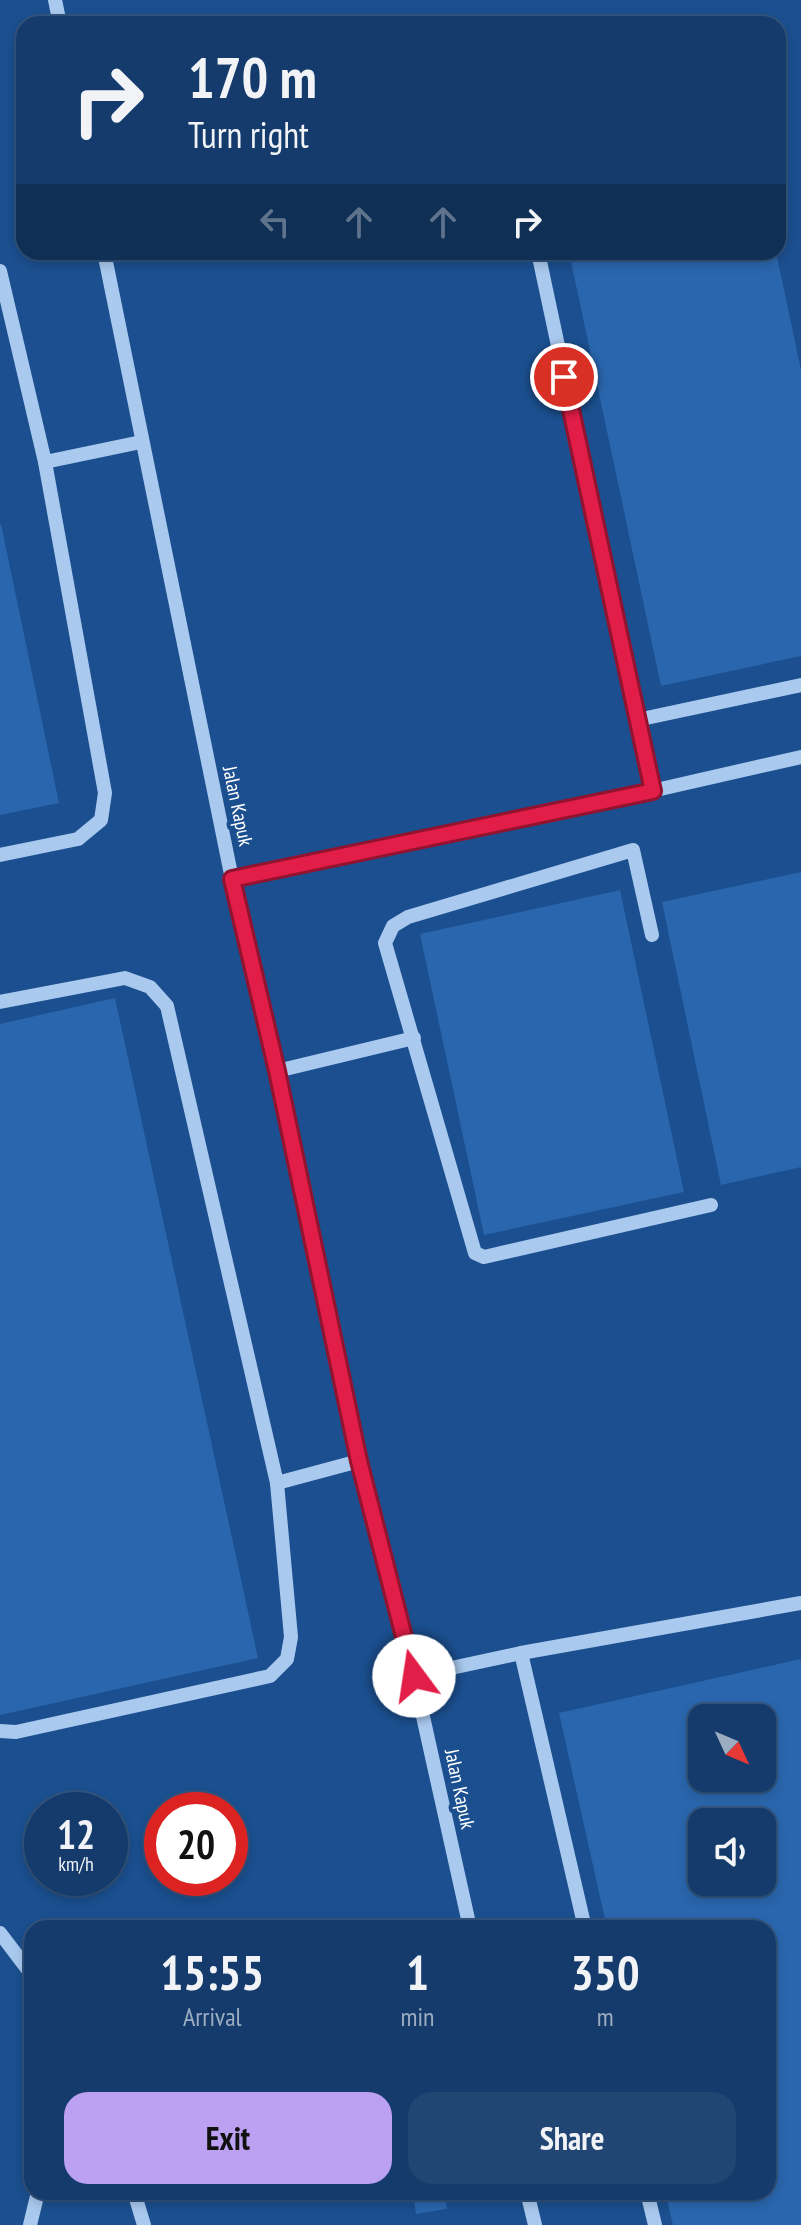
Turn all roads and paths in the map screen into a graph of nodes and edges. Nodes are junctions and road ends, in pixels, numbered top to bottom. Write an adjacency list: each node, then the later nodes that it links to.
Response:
1 (106, 260): 4 (street, Jalan Kapuk)
2 (540, 260): 7 (street)
3 (0, 271): 5 (street)
4 (141, 442): 5 (street); 11 (street, Jalan Kapuk)
5 (45, 462): 10 (street)
6 (801, 685): 7 (street)
7 (637, 720): 9 (street)
8 (801, 757): 9 (street)
9 (653, 791): 11 (street)
10 (0, 855)
11 (232, 879): 15 (street, Jalan Kapuk)
12 (652, 935): 14 (street)
13 (0, 1002): 18 (street)
14 (414, 1038): 15 (street); 16 (street)
15 (277, 1071): 17 (street, Jalan Kapuk)
16 (711, 1205)
17 (359, 1461): 18 (street); 21 (street, Jalan Kapuk)
18 (277, 1483): 22 (street)
19 (801, 1603): 20 (street)
20 (521, 1653): 21 (street); 24 (street)
21 (414, 1676): 23 (street, Jalan Kapuk)
22 (0, 1731)
23 (468, 1920)
24 (583, 1920)
25 (0, 1933): 26 (street)
26 (24, 1964)
27 (36, 2200): 31 (street)
28 (136, 2200): 32 (street)
29 (529, 2200): 33 (street)
30 (649, 2200): 34 (street)
31 (30, 2225)
32 (144, 2225)
33 (535, 2225)
34 (655, 2225)

